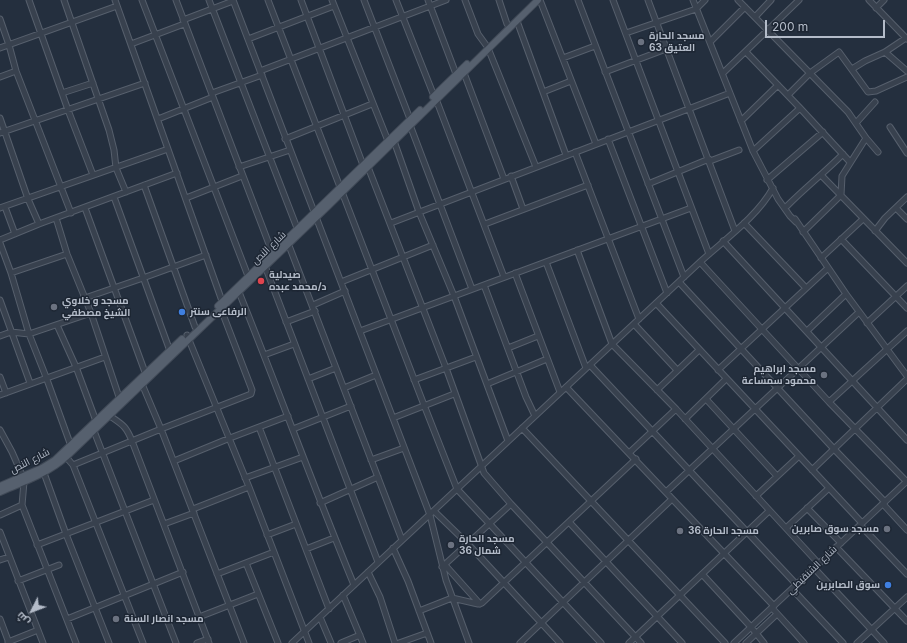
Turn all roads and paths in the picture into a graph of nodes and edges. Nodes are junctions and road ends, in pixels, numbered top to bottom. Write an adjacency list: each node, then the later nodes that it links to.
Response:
1 (29, 0): 49 (street)
2 (64, 0): 42 (street)
3 (115, 0): 29 (street)
4 (142, 0): 50 (street)
5 (176, 0): 41 (street)
6 (209, 0): 34 (street)
7 (268, 0): 45 (street)
8 (301, 0): 36 (street)
9 (332, 0): 30 (street)
10 (364, 0): 46 (street)
11 (396, 0): 37 (street)
12 (428, 0): 31 (street)
13 (446, 0): 31 (street)
14 (465, 0): 58 (street)
15 (499, 0): 44 (street)
16 (532, 0): 44 (main road, شارع النص)
17 (539, 0): 40 (main road, شارع النص); 64 (street)
18 (578, 0): 57 (street)
19 (613, 0): 48 (street)
20 (648, 0): 43 (street)
21 (693, 0): 35 (street)
22 (705, 0): 35 (street)
23 (738, 0): 32 (street)
24 (771, 0): 38 (street)
25 (799, 0): 47 (street)
26 (869, 0): 33 (street)
27 (884, 0): 33 (street)
28 (233, 1): 34 (street); 53 (street)
29 (117, 6): 42 (street); 55 (street)
30 (334, 6): 36 (street); 51 (street)
31 (430, 6): 37 (street); 74 (street)
32 (745, 7): 38 (street); 54 (street)
33 (876, 8): 52 (street)
34 (213, 9): 41 (street); 80 (street)
35 (696, 9): 43 (street); 54 (street)
36 (307, 17): 45 (street); 60 (street)
37 (402, 17): 46 (street); 88 (street)
38 (755, 17): 47 (street)
39 (0, 19): 56 (street)
40 (517, 20): 58 (main road, شارع النص); 83 (street)
41 (184, 22): 50 (street); 86 (street)
42 (72, 23): 49 (street); 79 (street)
43 (656, 23): 48 (street); 61 (street)
44 (508, 24): 58 (main road, شارع النص)
45 (279, 26): 53 (street); 65 (street)
46 (375, 28): 51 (street); 102 (street)
47 (769, 30): 62 (street); 73 (street)
48 (626, 33): 66 (street)
49 (42, 34): 56 (street); 85 (street)
50 (156, 34): 55 (street); 92 (street)
51 (347, 38): 60 (street); 91 (street)
52 (906, 38): 63 (street)
53 (248, 39): 71 (street)
54 (710, 42): 75 (street)
55 (131, 44): 81 (street)
56 (9, 45): 59 (street); 68 (street)
57 (595, 46): 64 (street); 70 (street)
58 (487, 47): 72 (main road, شارع النص); 74 (main road, شارع النص); 128 (street)
59 (0, 48)
60 (319, 49): 65 (street); 96 (street)
61 (666, 49): 66 (street); 93 (street)
62 (746, 52): 75 (street); 82 (street)
63 (885, 52): 67 (street); 69 (street)
64 (563, 58): 78 (street)
65 (291, 59): 71 (street); 104 (street)
66 (636, 61): 70 (street); 99 (street)
67 (852, 69): 73 (street); 76 (street)
68 (16, 71): 77 (street); 100 (street)
69 (907, 71)
70 (605, 72): 106 (street)
71 (261, 73): 80 (street); 109 (street)
72 (464, 73): 88 (main road, شارع النص); 136 (street)
73 (810, 73): 87 (street); 103 (street)
74 (456, 74): 88 (main road, شارع النص)
75 (722, 74): 84 (street)
76 (907, 76)
77 (0, 77)
78 (572, 81): 83 (street); 113 (street)
79 (93, 82): 85 (street); 89 (street)
80 (241, 82): 86 (street); 123 (street)
81 (145, 83): 89 (street); 98 (street)
82 (778, 85): 87 (street); 101 (street)
83 (543, 92): 122 (street)
84 (730, 92): 93 (street); 101 (street)
85 (62, 93): 95 (street)
86 (212, 95): 92 (street); 127 (street)
87 (788, 95): 94 (street)
88 (435, 97): 102 (main road, شارع النص); 146 (street)
89 (99, 99): 95 (street); 129 (street)
90 (875, 102): 103 (street)
91 (372, 104): 96 (street); 112 (street)
92 (184, 108): 98 (street); 142 (street)
93 (689, 108): 99 (street); 124 (street)
94 (800, 108): 108 (street); 117 (street)
95 (68, 110): 100 (street); 132 (street)
96 (344, 115): 104 (street); 126 (street)
97 (0, 118): 107 (street)
98 (158, 119): 114 (street)
99 (658, 120): 106 (street); 130 (street)
100 (36, 121): 107 (street); 141 (street)
101 (741, 121): 117 (street)
102 (410, 122): 112 (main road, شارع النص); 152 (street)
103 (856, 123): 111 (street)
104 (316, 126): 109 (street); 143 (street)
105 (890, 127): 120 (street)
106 (627, 131): 110 (street); 138 (street)
107 (2, 132): 150 (street)
108 (823, 132): 121 (street); 137 (street)
109 (286, 138): 115 (street)
110 (608, 138): 113 (street); 171 (street)
111 (866, 138): 119 (street); 125 (street)
112 (391, 141): 126 (main road, شارع النص); 159 (street)
113 (596, 144): 118 (street)
114 (168, 149): 129 (street); 131 (street)
115 (290, 150): 123 (street); 161 (street)
116 (739, 150): 124 (street)
117 (753, 151): 137 (street)
118 (575, 152): 122 (street); 140 (street)
119 (878, 152)
120 (907, 152)
121 (842, 154): 125 (street); 135 (street)
122 (566, 155): 128 (street)
123 (269, 157): 127 (street); 172 (street)
124 (709, 160): 130 (street); 173 (street)
125 (850, 162): 147 (street)
126 (366, 166): 143 (main road, شارع النص); 167 (street)
127 (239, 167): 133 (street)
128 (536, 167): 134 (street)
129 (116, 168): 132 (street); 145 (street)
130 (678, 171): 138 (street); 156 (street)
131 (177, 173): 139 (street); 151 (street)
132 (93, 175): 141 (street)
133 (242, 176): 142 (street); 185 (street)
134 (511, 176): 136 (street); 158 (street)
135 (821, 176): 147 (street); 153 (street)
136 (504, 179): 146 (street)
137 (768, 180): 144 (street)
138 (648, 184): 164 (street)
139 (144, 185): 145 (street); 195 (street)
140 (588, 185): 158 (street); 177 (street)
141 (60, 186): 150 (street); 160 (street)
142 (214, 187): 151 (street); 200 (street)
143 (341, 189): 161 (main road, شارع النص); 197 (street)
144 (773, 189): 153 (street); 166 (street); 168 (street)
145 (126, 192): 148 (street)
146 (472, 192): 152 (street); 170 (street)
147 (841, 195): 163 (street); 175 (street)
148 (114, 197): 155 (street); 203 (street)
149 (907, 197): 157 (street)
150 (28, 198): 154 (street); 169 (street)
151 (186, 198): 188 (street)
152 (441, 204): 159 (street); 210 (street)
153 (787, 206): 166 (street)
154 (3, 208): 176 (street)
155 (85, 208): 160 (street); 208 (street)
156 (692, 208): 164 (street); 187 (street)
157 (896, 208): 165 (street); 174 (street)
158 (523, 209): 170 (street)
159 (419, 212): 167 (street); 183 (street)
160 (71, 213): 162 (street)
161 (315, 214): 172 (main road, شارع النص); 182 (main road, شارع النص); 204 (street)
162 (56, 218): 169 (street); 186 (street)
163 (863, 218): 174 (street); 178 (street)
164 (660, 219): 171 (street); 202 (street)
165 (907, 219)
166 (796, 222): 175 (street)
167 (391, 223): 189 (street)
168 (744, 223): 173 (street); 209 (street)
169 (39, 224): 176 (street)
170 (485, 224): 201 (street)
171 (641, 226): 177 (street); 213 (street)
172 (297, 228): 185 (main road, شارع النص)
173 (735, 231): 180 (street)
174 (875, 231): 193 (street)
175 (803, 232): 190 (street)
176 (16, 234): 179 (street)
177 (608, 238): 184 (street); 228 (street)
178 (841, 239): 190 (street); 216 (street)
179 (0, 240)
180 (723, 241): 187 (street); 223 (street)
181 (0, 243): 198 (street)
182 (288, 243): 194 (main road, شارع النص); 221 (street)
183 (433, 245): 189 (street); 215 (street)
184 (576, 250): 191 (street); 245 (street)
185 (272, 252): 200 (main road, شارع النص)
186 (67, 254): 198 (street); 217 (street)
187 (709, 254): 192 (street)
188 (206, 255): 195 (street); 218 (street)
189 (403, 256): 197 (street); 222 (street)
190 (821, 258): 196 (street)
191 (546, 262): 199 (street); 257 (street)
192 (700, 262): 202 (street); 235 (street)
193 (907, 263)
194 (265, 266): 212 (main road, شارع النص); 230 (street)
195 (173, 267): 203 (street); 234 (street)
196 (828, 268): 209 (street); 214 (street)
197 (372, 269): 204 (street); 229 (street)
198 (11, 273): 240 (street)
199 (514, 273): 201 (street); 242 (street)
200 (248, 276): 218 (main road, شارع النص)
201 (504, 277): 206 (street)
202 (684, 277): 205 (street)
203 (144, 278): 208 (street); 251 (street)
204 (341, 282): 211 (street)
205 (679, 282): 213 (street); 248 (street)
206 (484, 285): 210 (street); 246 (street)
207 (907, 286): 216 (street)
208 (114, 288): 217 (street); 264 (street)
209 (806, 288): 223 (street)
210 (472, 289): 215 (street)
211 (345, 291): 221 (street); 236 (street)
212 (239, 292): 225 (main road, شارع النص); 252 (street)
213 (667, 293): 220 (street)
214 (846, 294): 226 (street); 237 (street)
215 (454, 296): 222 (street); 254 (street)
216 (896, 296): 224 (street); 231 (street)
217 (85, 298): 227 (street)
218 (222, 301): 234 (main road, شارع النص)
219 (0, 303): 239 (street)
220 (656, 303): 228 (street); 249 (street)
221 (314, 308): 230 (street); 258 (street)
222 (423, 308): 229 (street); 259 (street)
223 (784, 308): 235 (street); 237 (street)
224 (907, 308)
225 (220, 309): 243 (main road, شارع النص); 289 (street)
226 (859, 312): 231 (street); 247 (street)
227 (91, 313): 233 (street); 253 (street)
228 (639, 319): 232 (street)
229 (391, 320): 236 (street); 271 (street)
230 (286, 322): 244 (street)
231 (867, 323): 250 (street)
232 (634, 324): 245 (street); 261 (street)
233 (57, 325): 240 (street); 256 (street)
234 (196, 327): 243 (main road, شارع النص)
235 (762, 328): 248 (street); 260 (street)
236 (360, 331): 265 (street)
237 (806, 331): 247 (street)
238 (907, 331): 250 (street)
239 (11, 332): 240 (street); 241 (street); 273 (street)
240 (29, 334): 268 (street)
241 (0, 336)
242 (538, 336): 246 (street); 255 (street)
243 (188, 337): 251 (main road, شارع النص); 274 (main road, شارع النص); 289 (street)
244 (294, 344): 252 (street); 269 (street)
245 (612, 344): 257 (street); 279 (street)
246 (508, 348): 263 (street)
247 (822, 348): 260 (street); 272 (street)
248 (740, 349): 262 (street); 278 (street)
249 (699, 350): 261 (street); 262 (street)
250 (887, 350): 266 (street); 272 (street)
251 (170, 351): 264 (main road, شارع النص)
252 (264, 355): 294 (street)
253 (105, 357): 256 (street); 285 (street)
254 (476, 357): 259 (street); 275 (street)
255 (548, 359): 263 (street); 281 (street)
256 (76, 367): 268 (street); 299 (street)
257 (588, 367): 276 (street); 308 (street)
258 (336, 368): 269 (street); 277 (street)
259 (446, 368): 271 (street); 282 (street)
260 (799, 369): 278 (street); 286 (street)
261 (677, 370): 279 (street)
262 (718, 370): 270 (street)
263 (517, 371): 275 (street); 295 (street)
264 (146, 375): 285 (main road, شارع النص)
265 (376, 375): 277 (street); 297 (street)
266 (907, 376): 290 (street)
267 (0, 377): 280 (street)
268 (46, 377): 273 (street); 313 (street)
269 (308, 379): 296 (street)
270 (726, 379): 284 (street); 292 (street)
271 (414, 380): 288 (street)
272 (853, 381): 286 (street); 290 (street)
273 (30, 383): 280 (street)
274 (142, 384): 293 (main road, شارع النص); 302 (street)
275 (487, 384): 312 (street)
276 (566, 387): 281 (street); 318 (street)
277 (344, 388): 287 (street)
278 (778, 389): 292 (street); 316 (street)
279 (657, 390): 291 (street)
280 (6, 392): 283 (street)
281 (560, 392): 295 (street)
282 (454, 394): 288 (street); 326 (street)
283 (0, 395)
284 (706, 399): 298 (street); 306 (street)
285 (120, 400): 299 (main road, شارع النص)
286 (829, 402): 304 (street)
287 (351, 406): 296 (street); 323 (street)
288 (424, 406): 297 (street); 339 (street)
289 (216, 407): 302 (street); 309 (street)
290 (877, 408): 304 (street); 310 (street)
291 (676, 409): 298 (street); 308 (street)
292 (756, 410): 306 (street); 319 (street)
293 (110, 416): 307 (main road, شارع النص); 311 (street)
294 (288, 416): 300 (street); 303 (street)
295 (535, 416): 301 (street)
296 (322, 417): 303 (street); 340 (street)
297 (393, 418): 314 (street)
298 (685, 418): 315 (street)
299 (96, 422): 313 (main road, شارع النص)
300 (259, 427): 309 (street); 327 (street)
301 (522, 428): 312 (street); 346 (street)
302 (161, 429): 311 (street); 324 (street)
303 (293, 429): 321 (street)
304 (854, 429): 316 (street); 335 (street)
305 (0, 430): 334 (street)
306 (734, 430): 315 (street); 331 (street)
307 (94, 431): 317 (street); 320 (main road, شارع النص)
308 (653, 431): 318 (street); 328 (street)
309 (230, 438): 324 (street); 333 (street)
310 (907, 440)
311 (132, 441): 317 (street); 345 (street)
312 (508, 441): 326 (street)
313 (70, 446): 334 (main road, شارع النص)
314 (404, 448): 323 (street); 355 (street)
315 (713, 449): 328 (street); 343 (street)
316 (834, 449): 329 (street); 348 (street)
317 (102, 452): 325 (street); 354 (street)
318 (630, 453): 322 (street)
319 (799, 456): 329 (street); 331 (street)
320 (66, 457): 325 (street); 330 (main road, شارع النص)
321 (303, 457): 327 (street); 347 (street)
322 (636, 459): 342 (street); 346 (street)
323 (371, 460): 332 (street)
324 (174, 461): 352 (street)
325 (73, 465): 357 (street)
326 (481, 466): 339 (street); 349 (street)
327 (274, 468): 333 (street); 360 (street)
328 (690, 470): 342 (street); 365 (street)
329 (812, 470): 338 (street)
330 (44, 473): 334 (main road, شارع النص); 367 (street)
331 (777, 476): 343 (street)
332 (378, 477): 340 (street); 370 (street)
333 (246, 478): 337 (street)
334 (23, 479): 336 (main road, شارع النص); 341 (main road, شارع النص); 350 (street)
335 (906, 483): 348 (street, شارع الشنقيطي)
336 (0, 486)
337 (249, 487): 352 (street); 368 (street)
338 (829, 488): 351 (street); 362 (street)
339 (457, 489): 355 (street); 361 (street)
340 (350, 490): 347 (street); 383 (street)
341 (0, 492)
342 (666, 492): 344 (street)
343 (756, 496): 353 (street)
344 (672, 498): 371 (street); 380 (street)
345 (154, 500): 354 (street); 359 (street)
346 (591, 501): 358 (street); 371 (street)
347 (320, 502): 369 (street)
348 (884, 503): 362 (street, شارع الشنقيطي); 364 (street)
349 (511, 504): 361 (street); 372 (street)
350 (22, 505): 356 (street); 375 (street)
351 (807, 508): 363 (street); 373 (street)
352 (193, 511): 359 (street); 394 (street)
353 (769, 511): 363 (street); 365 (street)
354 (125, 512): 357 (street); 399 (street)
355 (432, 513): 370 (street); 374 (street); 389 (street)
356 (0, 515)
357 (96, 522): 367 (street); 407 (street)
358 (569, 522): 372 (street); 384 (street)
359 (164, 524): 392 (street)
360 (296, 524): 368 (street); 378 (street)
361 (490, 524): 374 (street); 386 (street)
362 (861, 524): 373 (street, شارع الشنقيطي); 396 (street)
363 (786, 528): 387 (street)
364 (907, 530)
365 (747, 531): 380 (street); 402 (street)
366 (0, 532): 381 (street)
367 (66, 534): 375 (street); 414 (street)
368 (267, 535): 379 (street)
369 (334, 538): 378 (street); 401 (street)
370 (402, 540): 377 (street)
371 (628, 540): 384 (street); 406 (street)
372 (547, 543): 386 (street); 398 (street)
373 (840, 543): 376 (street, شارع الشنقيطي)
374 (468, 544): 389 (street); 400 (street)
375 (37, 545): 391 (street)
376 (836, 547): 387 (street, شارع الشنقيطي); 415 (street)
377 (393, 548): 383 (street); 417 (street)
378 (306, 549): 416 (street)
379 (274, 552): 385 (street); 429 (street)
380 (724, 553): 395 (street); 413 (street)
381 (9, 557): 382 (street); 397 (street)
382 (0, 560)
383 (378, 562): 393 (street)
384 (606, 562): 398 (street); 421 (street)
385 (246, 563): 394 (street); 404 (street)
386 (526, 563): 400 (street); 410 (street)
387 (819, 564): 390 (street, شارع الشنقيطي)
388 (59, 565): 391 (street)
389 (444, 566): 409 (street); 411 (street)
390 (814, 568): 402 (street, شارع الشنقيطي); 428 (street)
391 (47, 570): 397 (street); 422 (street)
392 (182, 572): 399 (street); 419 (street)
393 (368, 572): 401 (street); 449 (street)
394 (217, 574): 412 (street)
395 (702, 574): 406 (street); 426 (street)
396 (907, 574)
397 (18, 581): 427 (street)
398 (584, 582): 410 (street); 433 (street)
399 (153, 584): 407 (street); 440 (street)
400 (504, 584): 411 (street); 425 (street)
401 (354, 585): 405 (street)
402 (797, 585): 403 (street, شارع الشنقيطي)
403 (792, 589): 413 (street, شارع الشنقيطي); 464 (street)
404 (258, 594): 412 (street); 443 (street)
405 (344, 595): 416 (street); 432 (street)
406 (680, 595): 421 (street); 459 (street)
407 (124, 596): 414 (street); 439 (street)
408 (907, 597): 415 (street)
409 (452, 598): 411 (street); 417 (street); 452 (street)
410 (562, 602): 425 (street); 455 (street)
411 (480, 604)
412 (229, 605): 419 (street); 442 (street)
413 (773, 607): 418 (street); 426 (street, شارع الشنقيطي)
414 (95, 608): 422 (street); 438 (street)
415 (894, 608): 424 (street); 428 (street)
416 (329, 609): 420 (street)
417 (419, 611): 430 (street)
418 (778, 614): 431 (street); 463 (street)
419 (199, 617): 434 (street)
420 (320, 617): 429 (street); 446 (street)
421 (658, 617): 433 (street); 458 (street)
422 (66, 619): 437 (street)
423 (0, 620): 435 (street)
424 (907, 621)
425 (541, 623): 453 (street); 454 (street)
426 (751, 627): 431 (street); 460 (street, شارع الشنقيطي)
427 (38, 630): 435 (street); 436 (street)
428 (872, 630): 465 (street); 466 (street)
429 (305, 631): 444 (street); 445 (street)
430 (427, 633): 450 (street); 451 (street)
431 (756, 633): 461 (street); 462 (street)
432 (360, 635): 447 (street); 448 (street)
433 (635, 637): 456 (street); 457 (street)
434 (208, 641): 441 (street)
435 (9, 642)
436 (43, 643)
437 (76, 643)
438 (109, 643)
439 (143, 643)
440 (176, 643)
441 (197, 643)
442 (244, 643)
443 (278, 643)
444 (292, 643)
445 (309, 643)
446 (331, 643)
447 (341, 643)
448 (363, 643)
449 (395, 643)
450 (399, 643)
451 (431, 643)
452 (469, 643)
453 (520, 643)
454 (560, 643)
455 (601, 643)
456 (629, 643)
457 (641, 643)
458 (682, 643)
459 (725, 643)
460 (734, 643)
461 (746, 643)
462 (764, 643)
463 (804, 643)
464 (843, 643)
465 (857, 643)
466 (884, 643)

